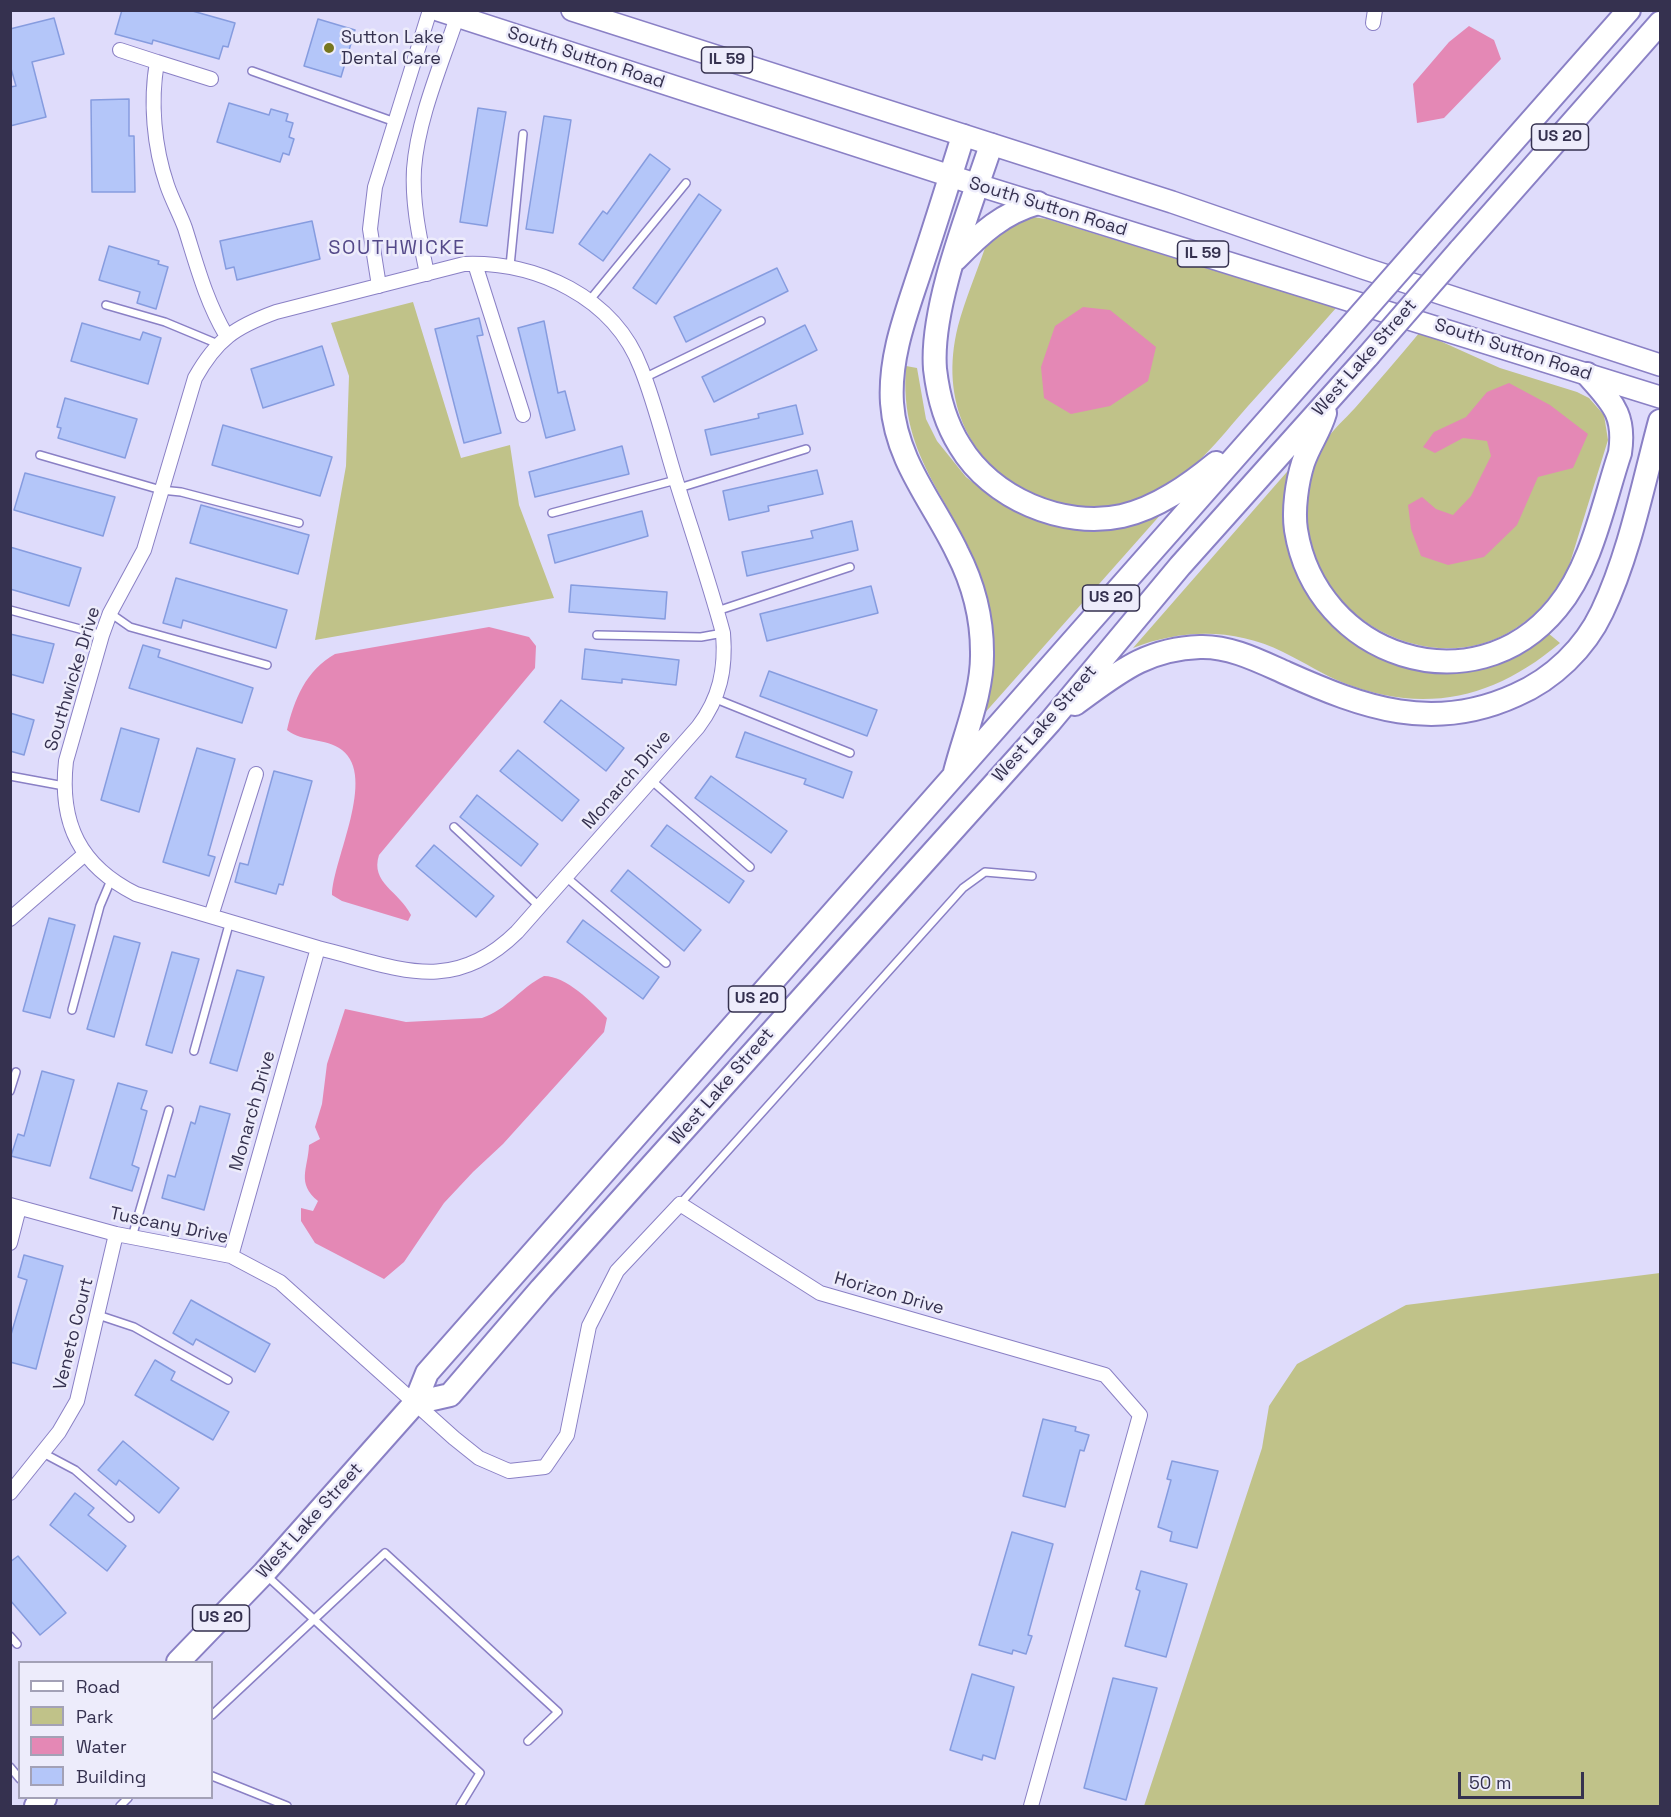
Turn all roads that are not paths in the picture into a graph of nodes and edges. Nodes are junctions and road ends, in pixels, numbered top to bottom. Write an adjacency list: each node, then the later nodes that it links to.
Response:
1 (430, 10): 10 (street)
2 (572, 10): 13 (main road, South Sutton Road / IL 59)
3 (1629, 10): 34 (highway, West Lake Street / US 20, bridge)
4 (452, 13): 11 (street); 15 (main road, South Sutton Road / IL 59)
5 (1660, 23): 32 (highway, West Lake Street / US 20, bridge)
6 (120, 50): 7 (street)
7 (157, 62): 9 (street); 27 (street)
8 (252, 71): 10 (lane)
9 (211, 79)
10 (395, 122): 11 (street); 23 (street)
11 (421, 129): 22 (street)
12 (523, 134): 21 (lane)
13 (963, 136): 14 (main road, South Sutton Road / IL 59); 15 (highway)
14 (991, 145): 17 (highway); 28 (main road, South Sutton Road / IL 59)
15 (951, 176): 17 (main road, South Sutton Road / IL 59); 55 (highway)
16 (686, 183): 24 (lane)
17 (978, 185): 18 (main road, South Sutton Road / IL 59); 19 (highway)
18 (1038, 203): 19 (highway); 29 (main road, South Sutton Road / IL 59)
19 (953, 262): 34 (highway)
20 (475, 264): 21 (street, Monarch Drive); 22 (street, Monarch Drive); 33 (street)
21 (510, 266): 24 (street, Monarch Drive)
22 (427, 274): 23 (street, Southwicke Drive)
23 (379, 286): 27 (street, Southwicke Drive)
24 (589, 301): 30 (street, Monarch Drive)
25 (106, 305): 27 (lane)
26 (761, 321): 30 (lane)
27 (222, 340): 39 (street, Southwicke Drive)
28 (1660, 365)
29 (1587, 374): 31 (main road, South Sutton Road / IL 59); 32 (highway)
30 (644, 378): 38 (street, Monarch Drive)
31 (1660, 397)
32 (1329, 399): 51 (highway, West Lake Street / US 20)
33 (523, 415)
34 (1268, 420): 55 (highway, West Lake Street / US 20)
35 (1660, 421): 51 (highway)
36 (806, 449): 38 (lane)
37 (40, 455): 39 (lane)
38 (677, 484): 40 (lane); 44 (street, Monarch Drive)
39 (161, 489): 41 (lane); 45 (street, Southwicke Drive)
40 (552, 513)
41 (299, 524)
42 (850, 567): 44 (lane)
43 (10, 610): 47 (lane)
44 (717, 611): 46 (street, Monarch Drive)
45 (110, 613): 47 (street, Southwicke Drive); 49 (lane)
46 (723, 633): 48 (lane); 50 (street, Monarch Drive)
47 (102, 635): 57 (street, Southwicke Drive)
48 (597, 635)
49 (267, 665)
50 (716, 699): 52 (lane); 56 (street, Monarch Drive)
51 (1050, 722): 83 (highway, West Lake Street / US 20)
52 (850, 753)
53 (256, 774): 65 (street)
54 (10, 776): 57 (lane)
55 (954, 776): 83 (highway, West Lake Street / US 20)
56 (651, 780): 60 (lane); 62 (street, Monarch Drive)
57 (64, 786): 59 (street, Southwicke Drive)
58 (454, 827): 64 (lane)
59 (85, 854): 63 (street, Southwicke Drive); 66 (street)
60 (750, 867)
61 (1032, 876): 75 (lane)
62 (566, 877): 64 (street, Monarch Drive); 69 (lane)
63 (111, 880): 65 (street, Southwicke Drive); 70 (lane)
64 (540, 907): 68 (street, Monarch Drive)
65 (211, 916): 67 (street, Southwicke Drive)
66 (10, 919)
67 (230, 921): 68 (street, Southwicke Drive); 71 (lane)
68 (318, 948): 80 (street, Monarch Drive)
69 (666, 963)
70 (72, 1010)
71 (194, 1051)
72 (16, 1072): 73 (lane)
73 (10, 1091)
74 (169, 1110): 78 (lane)
75 (680, 1203): 83 (street); 97 (street, Horizon Drive)
76 (15, 1206): 77 (street, Tuscany Drive); 79 (street)
77 (116, 1234): 78 (street, Tuscany Drive); 81 (street, Veneto Court)
78 (132, 1237): 80 (street, Tuscany Drive)
79 (10, 1242)
80 (231, 1256): 83 (street, Tuscany Drive)
81 (99, 1315): 82 (lane); 84 (street, Veneto Court)
82 (228, 1380)
83 (415, 1403): 87 (highway, West Lake Street / US 20)
84 (43, 1453): 85 (street, Veneto Court); 86 (lane)
85 (10, 1493)
86 (130, 1518)
87 (264, 1574): 88 (lane); 91 (highway, West Lake Street / US 20)
88 (315, 1619): 92 (lane); 93 (lane); 96 (lane)
89 (10, 1636): 90 (lane)
90 (17, 1644)
91 (179, 1661)
92 (213, 1713)
93 (528, 1740)
94 (213, 1776): 95 (lane)
95 (287, 1806)
96 (460, 1806)
97 (1031, 1806)

